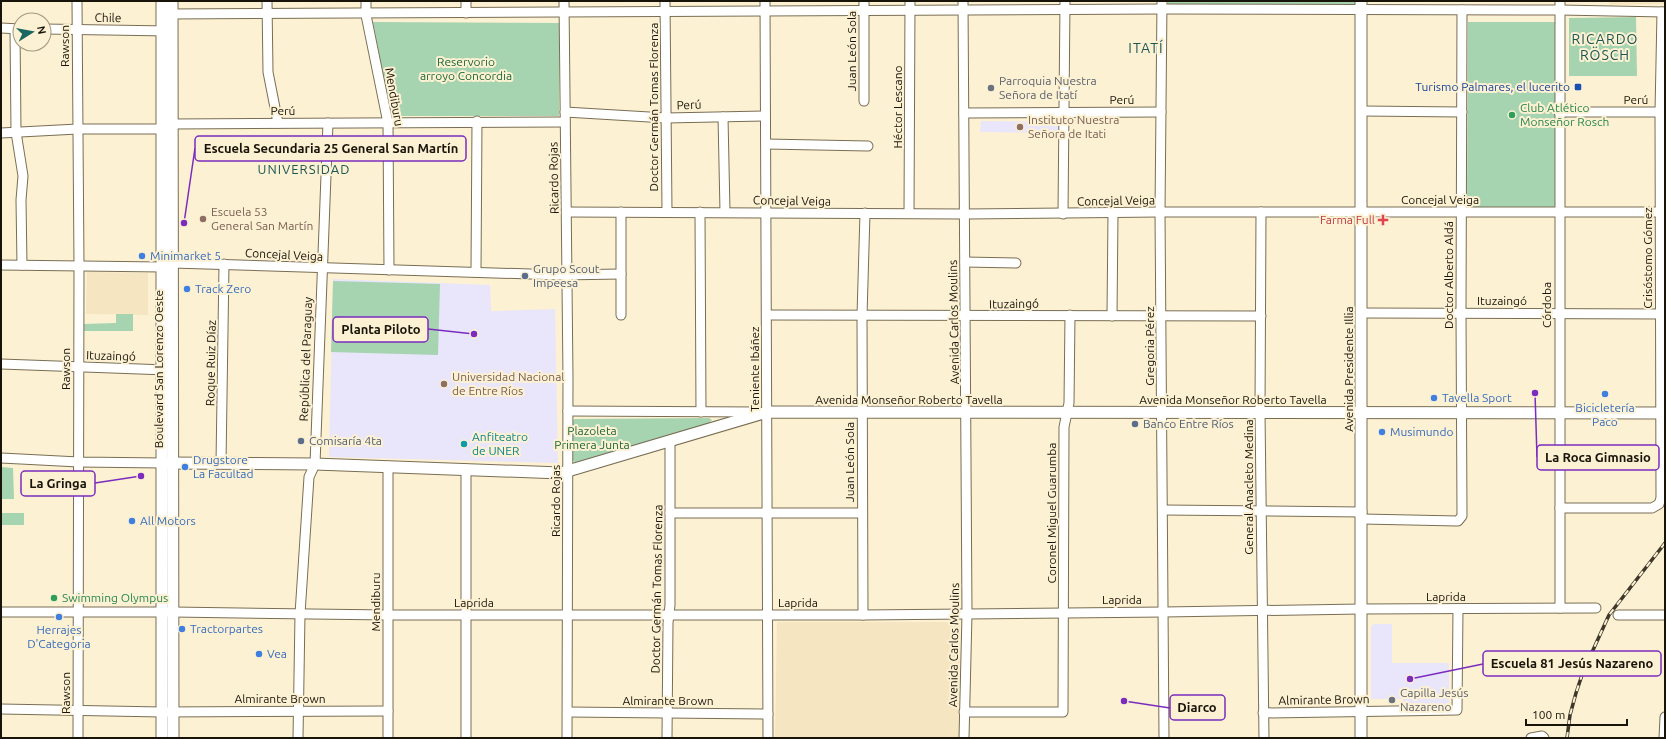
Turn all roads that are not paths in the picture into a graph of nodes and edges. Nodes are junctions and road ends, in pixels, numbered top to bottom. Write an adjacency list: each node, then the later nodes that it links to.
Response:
1 (77, 1): 32 (street, Rawson)
2 (162, 1): 26 (main road, Boulevard San Lorenzo Oeste)
3 (172, 1): 26 (main road, Boulevard San Lorenzo Oeste)
4 (267, 1): 28 (street)
5 (366, 1): 27 (street, Mendiburu)
6 (466, 1): 25 (street)
7 (564, 1): 19 (street, Ricardo Rojas)
8 (665, 1): 20 (street, Doctor Germán Tomas Florenza)
9 (765, 1): 21 (street, Teniente Ibáñez)
10 (864, 1): 22 (street, Juan León Sola)
11 (910, 1): 23 (street, Héctor Lescano)
12 (963, 1): 18 (street, Avenida Carlos Moulins)
13 (1162, 5): 14 (street); 15 (street); 39 (street, Gregoria Pérez)
14 (1361, 5): 17 (street); 36 (main road, Avenida Presidente Illia)
15 (1065, 6): 18 (street); 38 (street)
16 (1560, 6): 17 (street); 24 (street); 41 (street, Córdoba)
17 (1462, 10): 40 (street, Doctor Alberto Aldá)
18 (963, 11): 23 (street); 37 (street, Avenida Carlos Moulins)
19 (564, 12): 20 (street); 25 (street); 45 (street, Ricardo Rojas)
20 (665, 12): 21 (street); 46 (street, Doctor Germán Tomas Florenza)
21 (765, 12): 22 (street); 44 (street, Teniente Ibáñez)
22 (864, 12): 23 (street); 35 (street, Juan León Sola)
23 (910, 12): 72 (street, Héctor Lescano)
24 (1664, 12): 42 (street, Crisóstomo Gómez)
25 (466, 13): 27 (street)
26 (167, 14): 28 (street); 33 (main road, Boulevard San Lorenzo Oeste)
27 (366, 14): 28 (street); 50 (street, Mendiburu)
28 (267, 15): 48 (street)
29 (1, 28): 30 (street)
30 (12, 29)
31 (52, 29): 32 (street, Chile)
32 (77, 29): 33 (street, Chile); 52 (street, Rawson)
33 (167, 31): 51 (main road, Boulevard San Lorenzo Oeste); 53 (main road, Boulevard San Lorenzo Oeste)
34 (18, 52): 54 (street)
35 (864, 101)
36 (1362, 111): 40 (street); 66 (main road, Avenida Presidente Illia)
37 (964, 112): 38 (street, Perú); 73 (street, Avenida Carlos Moulins)
38 (1064, 112): 39 (street, Perú); 74 (street)
39 (1161, 112): 64 (street, Gregoria Pérez)
40 (1462, 112): 67 (street, Doctor Alberto Aldá)
41 (1560, 112): 42 (street, Perú); 68 (street, Córdoba)
42 (1662, 112): 69 (street, Crisóstomo Gómez)
43 (723, 116): 44 (street, Perú); 46 (street, Perú); 62 (street)
44 (765, 116): 56 (street, Teniente Ibáñez)
45 (565, 117): 46 (street, Perú); 47 (street, Perú); 58 (street, Ricardo Rojas)
46 (666, 118): 60 (street, Doctor Germán Tomas Florenza)
47 (477, 121): 50 (street, Perú); 84 (street)
48 (278, 123): 49 (street, Perú); 51 (street, Perú)
49 (328, 123): 50 (street, Perú); 82 (street, República del Paraguay)
50 (388, 123): 83 (street, Mendiburu)
51 (172, 124): 53 (street, Perú); 80 (main road, Boulevard San Lorenzo Oeste)
52 (78, 129): 53 (street, Perú); 54 (street, Perú); 81 (street, Rawson)
53 (161, 129): 80 (main road, Boulevard San Lorenzo Oeste)
54 (16, 132): 55 (street, Perú); 79 (street)
55 (1, 133)
56 (766, 144): 57 (street); 63 (street, Teniente Ibáñez)
57 (868, 146)
58 (567, 212): 59 (street, Concejal Veiga); 86 (street, Ricardo Rojas)
59 (621, 212): 60 (street, Concejal Veiga); 85 (street)
60 (667, 212): 61 (street, Concejal Veiga)
61 (700, 212): 62 (street, Concejal Veiga); 103 (street)
62 (725, 212): 63 (street, Concejal Veiga)
63 (766, 212): 70 (street, Concejal Veiga); 92 (street, Teniente Ibáñez)
64 (1160, 212): 65 (street, Concejal Veiga); 71 (street, Concejal Veiga); 97 (street, Gregoria Pérez)
65 (1261, 212): 66 (street, Concejal Veiga); 98 (street, General Anacleto Medina)
66 (1362, 212): 67 (street, Concejal Veiga); 87 (main road, Avenida Presidente Illia)
67 (1462, 212): 68 (street, Concejal Veiga); 88 (street, Doctor Alberto Aldá)
68 (1560, 212): 69 (street, Concejal Veiga); 89 (street, Córdoba)
69 (1662, 212): 90 (street, Crisóstomo Gómez)
70 (865, 213): 72 (street, Concejal Veiga); 94 (street, Juan León Sola)
71 (1113, 213): 74 (street, Concejal Veiga); 96 (street)
72 (909, 214): 73 (street, Concejal Veiga)
73 (965, 214): 74 (street, Concejal Veiga); 75 (street, Avenida Carlos Moulins)
74 (1063, 214)
75 (965, 262): 76 (street); 95 (street, Avenida Carlos Moulins)
76 (1016, 263)
77 (224, 264): 80 (street, Concejal Veiga); 82 (street, Concejal Veiga); 118 (street, Roque Ruiz Díaz)
78 (1, 265): 79 (street, Concejal Veiga)
79 (22, 265): 81 (street, Concejal Veiga)
80 (167, 265): 81 (street, Concejal Veiga); 101 (main road, Boulevard San Lorenzo Oeste)
81 (79, 266): 100 (street, Rawson)
82 (322, 268): 83 (street, Concejal Veiga); 119 (street, República del Paraguay)
83 (389, 270): 84 (street, Concejal Veiga)
84 (476, 272): 86 (street, Concejal Veiga)
85 (621, 274): 86 (street, Concejal Veiga); 91 (street)
86 (567, 275): 102 (street, Ricardo Rojas)
87 (1362, 313): 88 (street, Ituzaingó); 107 (main road, Avenida Presidente Illia)
88 (1461, 313): 89 (street, Ituzaingó); 108 (street, Doctor Alberto Aldá)
89 (1559, 313): 90 (street, Ituzaingó); 109 (street, Córdoba)
90 (1662, 314): 110 (street, Crisóstomo Gómez)
91 (621, 315)
92 (767, 315): 94 (street, Ituzaingó); 104 (street, Teniente Ibáñez)
93 (1070, 315): 95 (street, Ituzaingó); 96 (street, Ituzaingó); 112 (street, Coronel Miguel Guarumba)
94 (862, 316): 95 (street, Ituzaingó); 111 (street, Juan León Sola)
95 (966, 316): 113 (street, Avenida Carlos Moulins)
96 (1112, 316): 97 (street, Ituzaingó)
97 (1162, 316): 98 (street, Ituzaingó); 105 (street, Gregoria Pérez)
98 (1261, 316): 106 (street, General Anacleto Medina)
99 (1, 364): 100 (street, Ituzaingó)
100 (78, 367): 101 (street, Ituzaingó); 116 (street, Rawson)
101 (167, 370): 117 (main road, Boulevard San Lorenzo Oeste)
102 (568, 411): 103 (street); 122 (street, Ricardo Rojas)
103 (701, 412): 104 (street)
104 (767, 412): 111 (main road, Avenida Monseñor Roberto Tavella); 114 (main road, Avenida Monseñor Roberto Tavella); 127 (street, Teniente Ibáñez)
105 (1162, 412): 106 (main road, Avenida Monseñor Roberto Tavella); 112 (main road, Avenida Monseñor Roberto Tavella); 124 (street, Gregoria Pérez)
106 (1260, 412): 107 (main road, Avenida Monseñor Roberto Tavella); 125 (street, General Anacleto Medina)
107 (1362, 412): 108 (main road, Avenida Monseñor Roberto Tavella); 129 (main road, Avenida Presidente Illia)
108 (1461, 412): 109 (main road, Avenida Monseñor Roberto Tavella); 129 (street, Doctor Alberto Aldá)
109 (1559, 412): 110 (main road, Avenida Monseñor Roberto Tavella); 123 (street, Córdoba)
110 (1663, 412): 123 (street, Crisóstomo Gómez)
111 (862, 413): 113 (main road, Avenida Monseñor Roberto Tavella); 128 (street, Juan León Sola)
112 (1067, 413): 113 (main road, Avenida Monseñor Roberto Tavella); 139 (street, Coronel Miguel Guarumba)
113 (967, 414): 144 (street, Avenida Carlos Moulins)
114 (670, 441): 122 (main road, Avenida Monseñor Roberto Tavella); 126 (street, Doctor Germán Tomas Florenza)
115 (1, 458): 116 (street)
116 (79, 462): 117 (street); 136 (street, Rawson)
117 (168, 463): 118 (main road, Avenida Monseñor Roberto Tavella); 137 (main road, Boulevard San Lorenzo Oeste)
118 (221, 463): 119 (main road, Avenida Monseñor Roberto Tavella)
119 (315, 464): 120 (main road, Avenida Monseñor Roberto Tavella); 140 (street, República del Paraguay)
120 (388, 466): 121 (main road, Avenida Monseñor Roberto Tavella); 145 (street, Mendiburu)
121 (466, 469): 122 (main road, Avenida Monseñor Roberto Tavella); 146 (street)
122 (568, 471): 141 (street, Ricardo Rojas)
123 (1560, 508): 130 (street, Córdoba)
124 (1163, 510): 125 (street); 138 (street, Gregoria Pérez)
125 (1261, 510): 129 (street); 134 (street, General Anacleto Medina)
126 (670, 513): 127 (street); 142 (street, Doctor Germán Tomas Florenza)
127 (767, 513): 128 (street); 143 (street, Teniente Ibáñez)
128 (862, 513): 147 (street, Juan León Sola)
129 (1362, 515): 132 (main road, Avenida Presidente Illia)
130 (1560, 608): 131 (street, Laprida); 133 (street, Laprida)
131 (1596, 608)
132 (1361, 609): 133 (street, Laprida); 134 (street, Laprida); 154 (main road, Avenida Presidente Illia)
133 (1458, 609): 154 (street, Almirante Brown)
134 (1262, 610): 138 (street, Laprida); 159 (street, General Anacleto Medina)
135 (1, 612): 136 (street, Laprida)
136 (78, 612): 137 (street, Laprida); 151 (street, Rawson)
137 (168, 612): 140 (street, Laprida); 155 (main road, Boulevard San Lorenzo Oeste)
138 (1164, 612): 139 (street, Laprida); 173 (street, Gregoria Pérez)
139 (1064, 613): 144 (street, Laprida); 157 (street, Coronel Miguel Guarumba)
140 (300, 614): 145 (street, Laprida); 153 (street, República del Paraguay)
141 (567, 614): 142 (street, Laprida); 146 (street, Laprida); 156 (street, Ricardo Rojas)
142 (669, 614): 143 (street, Laprida); 158 (street, Doctor Germán Tomas Florenza)
143 (767, 614): 147 (street, Laprida); 160 (street, Teniente Ibáñez)
144 (967, 614): 147 (street, Laprida); 157 (street, Avenida Carlos Moulins)
145 (388, 615): 146 (street, Laprida); 152 (street, Mendiburu)
146 (466, 615): 168 (street)
147 (863, 615)
148 (1618, 615): 149 (street)
149 (1665, 615)
150 (1, 709): 151 (street, Almirante Brown)
151 (78, 710): 155 (street, Almirante Brown); 163 (street, Rawson)
152 (388, 710): 153 (street, Almirante Brown); 167 (street, Mendiburu)
153 (298, 711): 155 (street, Almirante Brown); 166 (street, República del Paraguay)
154 (1361, 711): 159 (street, Almirante Brown); 175 (main road, Avenida Presidente Illia)
155 (167, 712): 164 (main road, Boulevard San Lorenzo Oeste); 165 (main road, Boulevard San Lorenzo Oeste)
156 (568, 712): 158 (street, Almirante Brown); 169 (street, Ricardo Rojas)
157 (964, 712): 172 (street, Avenida Carlos Moulins)
158 (667, 713): 160 (street, Almirante Brown); 170 (street, Doctor Germán Tomas Florenza)
159 (1263, 713): 174 (street, General Anacleto Medina)
160 (768, 714): 171 (street, Teniente Ibáñez)
161 (1665, 717): 177 (street)
162 (1543, 737): 176 (street)
163 (78, 738)
164 (162, 738)
165 (172, 738)
166 (298, 738)
167 (388, 738)
168 (466, 738)
169 (567, 738)
170 (667, 738)
171 (768, 738)
172 (964, 738)
173 (1164, 738)
174 (1264, 738)
175 (1361, 738)
176 (1531, 738)
177 (1664, 738)

